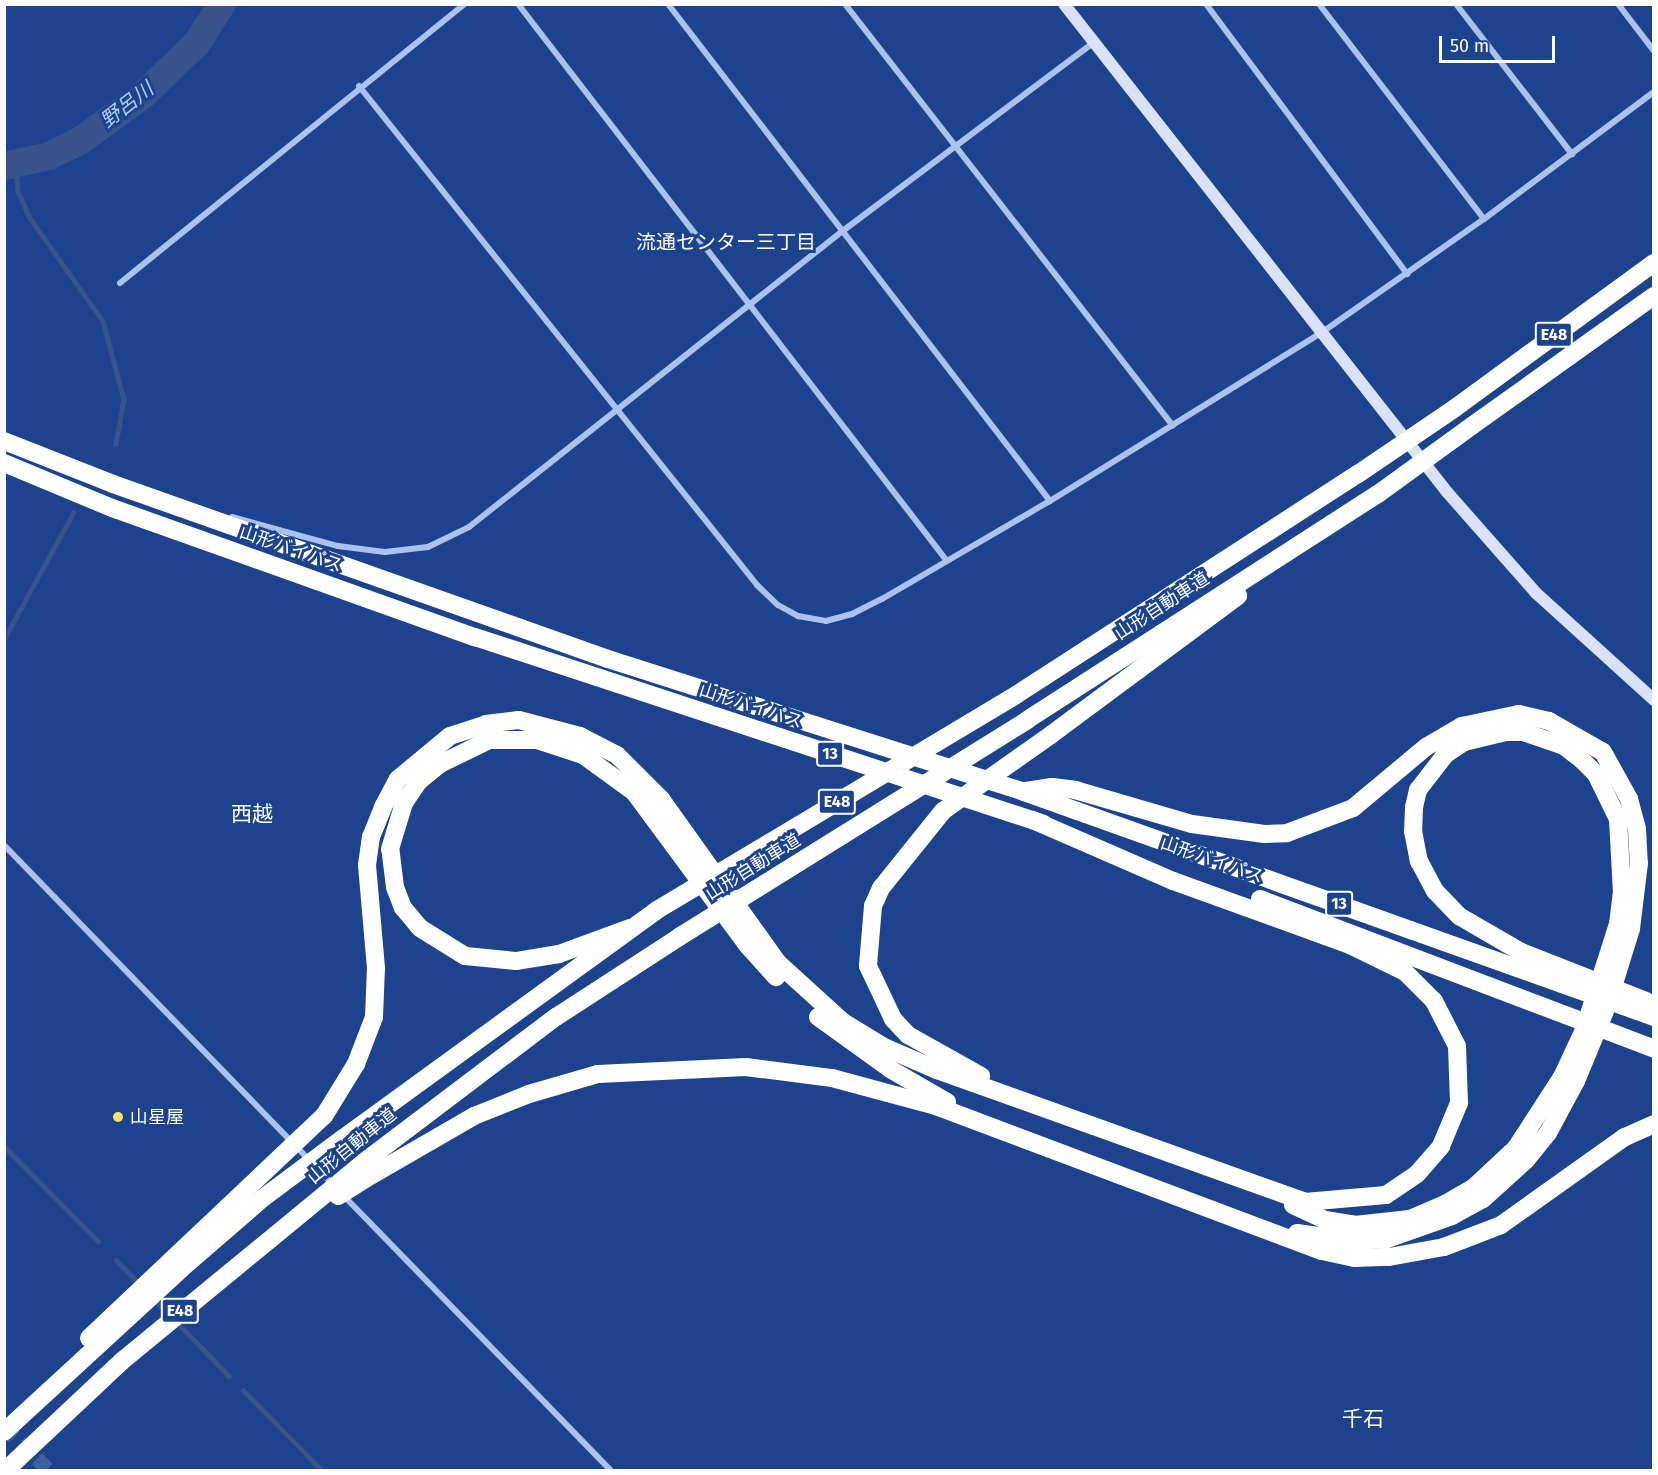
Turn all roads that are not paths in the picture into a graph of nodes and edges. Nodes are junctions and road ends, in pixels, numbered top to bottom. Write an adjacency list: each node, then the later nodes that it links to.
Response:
1 (464, 4): 12 (street)
2 (518, 4): 22 (street)
3 (668, 4): 17 (street)
4 (845, 4): 14 (street)
5 (1064, 4): 10 (street)
6 (1206, 4): 19 (street)
7 (1319, 4): 16 (street)
8 (1456, 4): 15 (street)
9 (1618, 4): 11 (street)
10 (1093, 43): 14 (street); 23 (street)
11 (1653, 51)
12 (359, 86): 20 (street); 24 (street)
13 (1653, 92): 15 (street)
14 (957, 144): 17 (street); 25 (street)
15 (1572, 154): 16 (street)
16 (1484, 219): 19 (street)
17 (844, 230): 22 (street); 30 (street)
18 (1653, 263): 37 (highway, 山形自動車道 / E48, bridge)
19 (1407, 274): 23 (street)
20 (120, 283)
21 (1653, 296): 29 (highway, 山形自動車道 / E48, bridge)
22 (748, 305): 24 (street); 31 (street)
23 (1321, 333): 25 (street); 32 (street)
24 (616, 407): 28 (street); 31 (street)
25 (1173, 426): 30 (street)
26 (4, 441): 28 (highway, 山形バイパス / 13)
27 (4, 463): 34 (highway, 山形バイパス / 13)
28 (113, 484): 33 (highway, 山形バイパス / 13)
29 (1378, 494): 42 (highway, bridge); 45 (highway, 山形自動車道 / E48, bridge)
30 (1050, 501): 31 (street)
31 (947, 561)
32 (1653, 700)
33 (1024, 792): 36 (highway); 39 (highway, 山形バイパス / 13)
34 (1033, 820): 40 (highway, 山形バイパス / 13); 46 (highway)
35 (4, 845): 51 (street)
36 (1625, 926): 38 (highway); 41 (highway, bridge)
37 (630, 928): 43 (highway); 49 (highway, 山形自動車道 / E48, bridge)
38 (1653, 1004)
39 (1653, 1017)
40 (1653, 1049)
41 (1569, 1079): 46 (highway); 47 (highway)
42 (1021, 1099): 46 (highway); 48 (highway, bridge)
43 (969, 1116): 45 (highway); 47 (highway)
44 (1653, 1124): 47 (highway)
45 (368, 1169): 50 (highway, E48, bridge)
46 (1239, 1180)
47 (1243, 1221)
48 (4, 1426)
49 (4, 1432)
50 (6, 1470)
51 (610, 1470)

